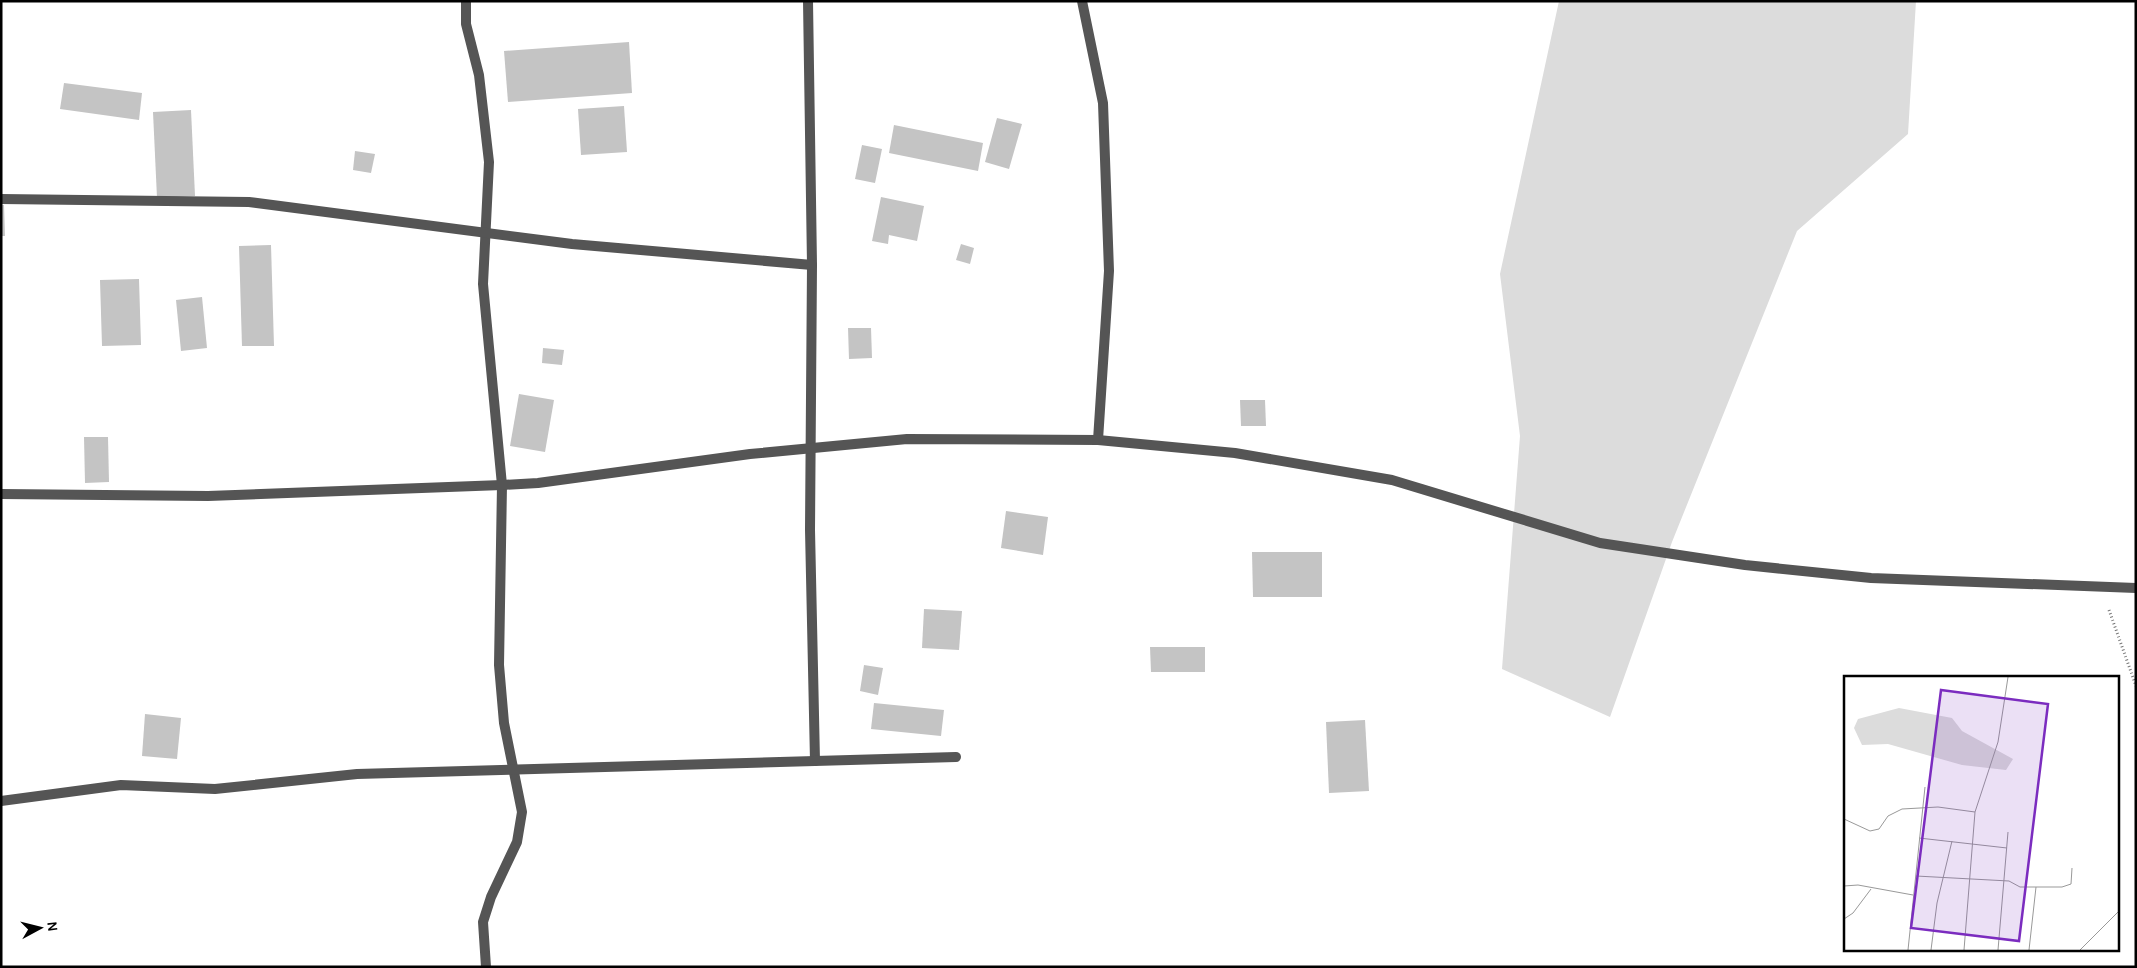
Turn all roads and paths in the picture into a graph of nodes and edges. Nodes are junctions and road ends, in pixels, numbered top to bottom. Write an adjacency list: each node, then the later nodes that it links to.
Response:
1 (466, 1): 5 (street)
2 (808, 1): 6 (street)
3 (1082, 1): 7 (street)
4 (1, 199): 5 (street)
5 (484, 232): 6 (street); 9 (street)
6 (812, 264): 8 (street)
7 (1098, 440): 8 (street); 11 (street)
8 (812, 448): 9 (street); 15 (street)
9 (502, 485): 10 (street); 16 (street)
10 (1, 494)
11 (2102, 588): 12 (street); 13 (path)
12 (2136, 588)
13 (2136, 686)
14 (956, 757): 15 (street)
15 (815, 761): 16 (street)
16 (513, 770): 17 (street); 18 (street)
17 (1, 801)
18 (486, 967)

